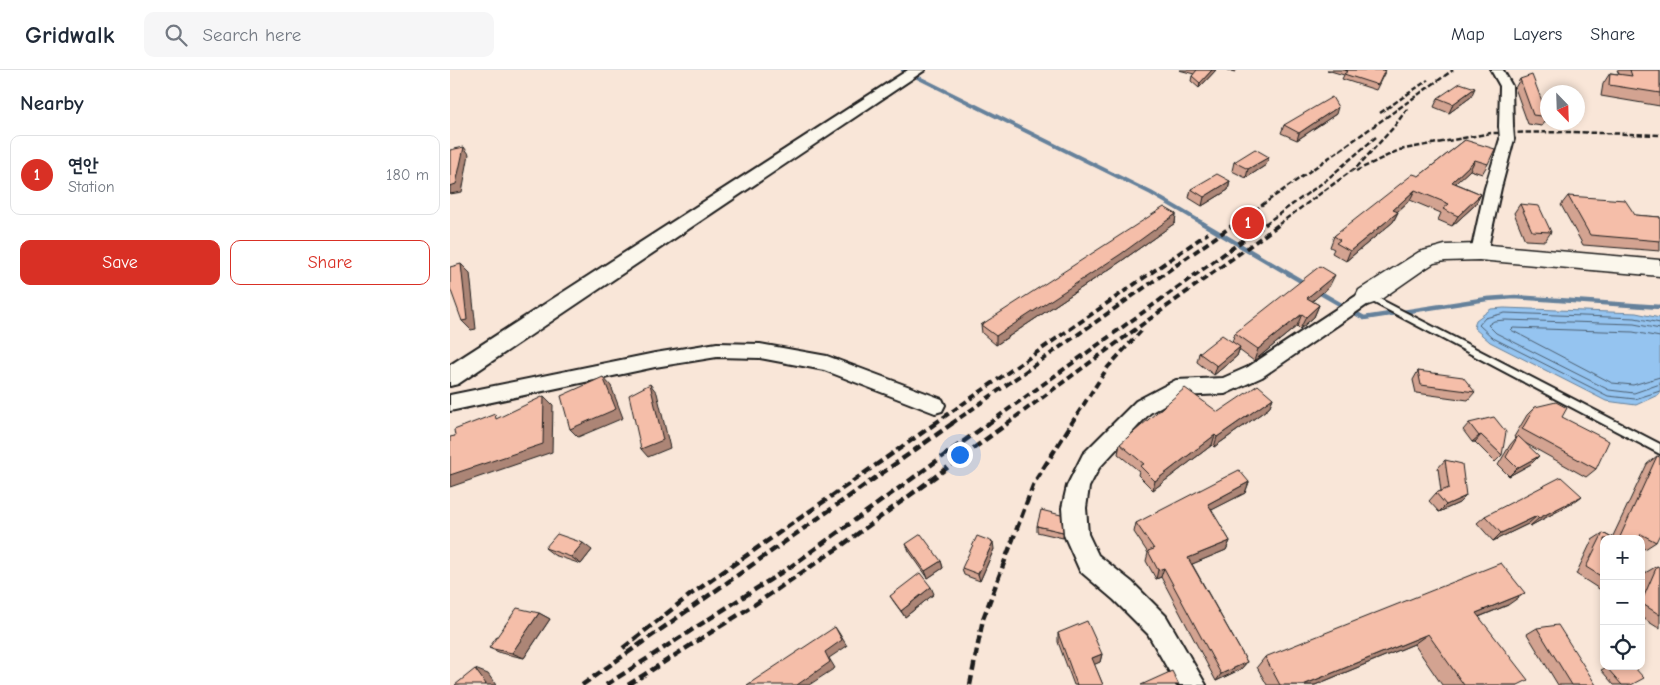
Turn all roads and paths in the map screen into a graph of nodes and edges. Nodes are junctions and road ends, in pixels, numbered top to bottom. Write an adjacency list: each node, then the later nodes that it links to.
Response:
1 (918, 70): 6 (street)
2 (1496, 70): 3 (street)
3 (1479, 252): 4 (main road); 5 (main road)
4 (1660, 268)
5 (1368, 296): 9 (lane); 10 (street)
6 (450, 377)
7 (450, 402): 8 (street)
8 (935, 404)
9 (1660, 449)
10 (1192, 685)

